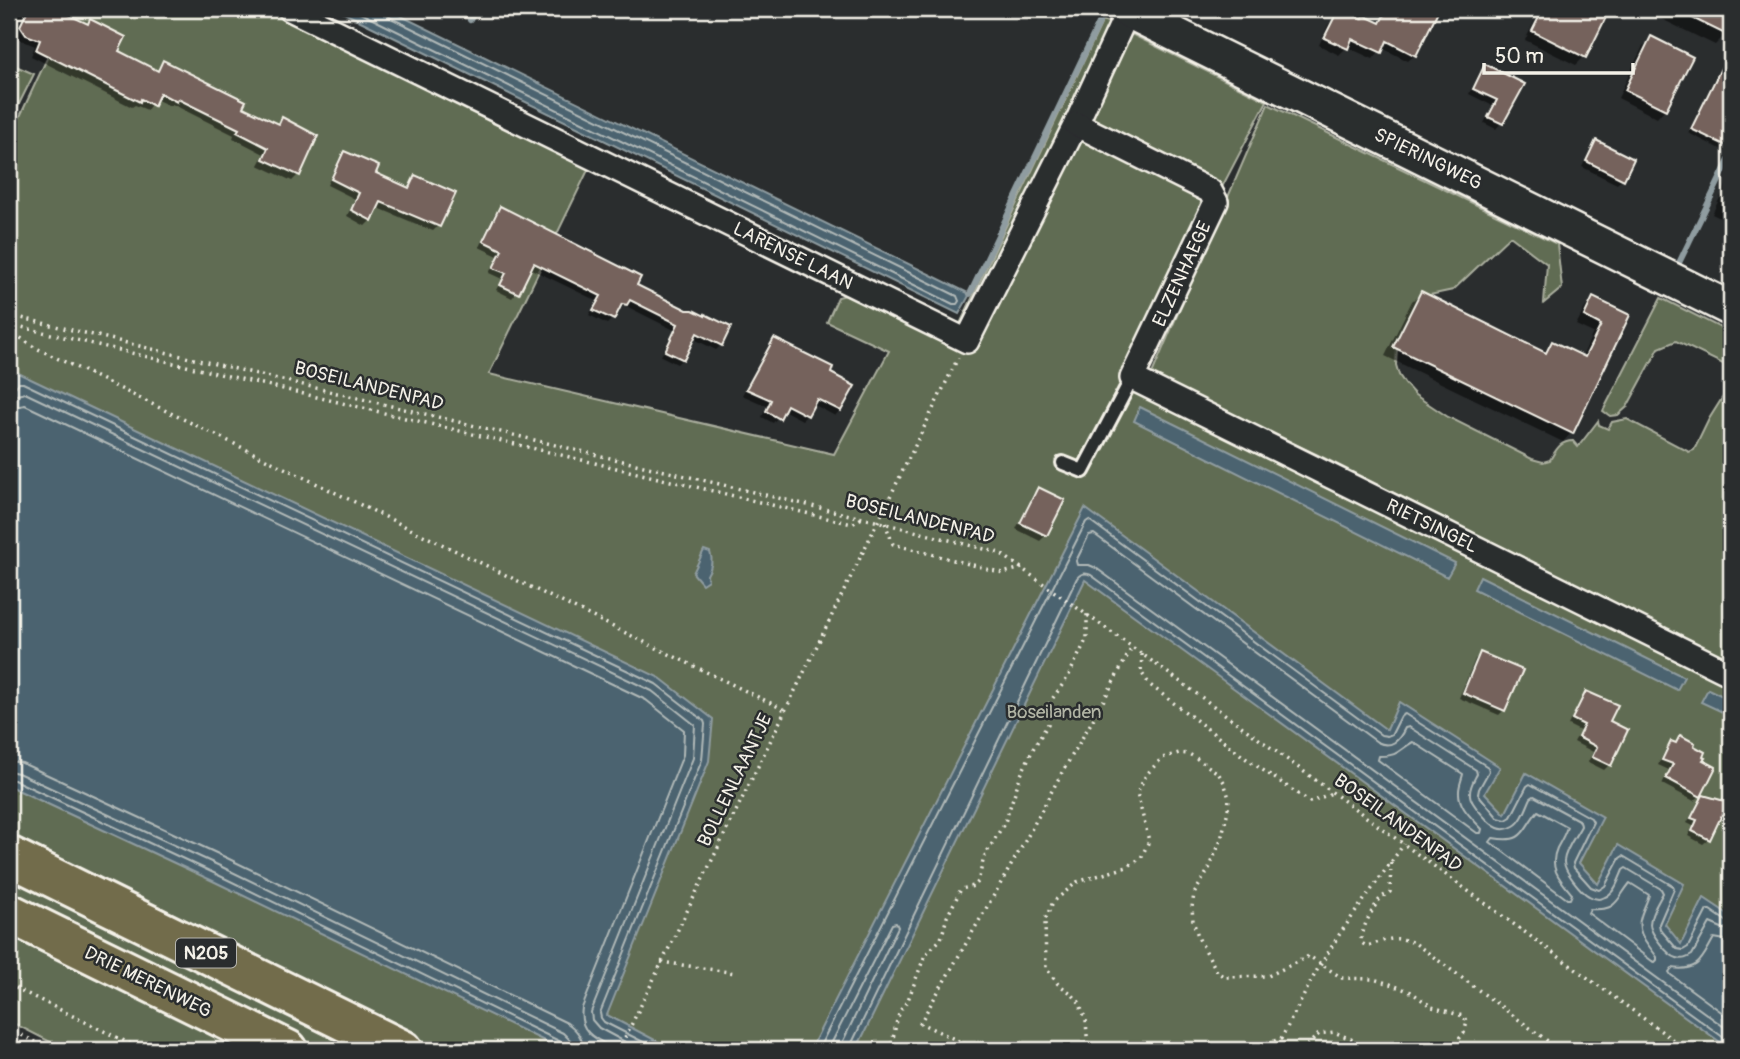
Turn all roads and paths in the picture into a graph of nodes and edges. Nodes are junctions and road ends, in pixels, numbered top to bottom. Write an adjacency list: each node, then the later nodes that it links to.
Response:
1 (290, 9): 8 (street, LARENSE LAAN)
2 (1126, 10): 3 (street); 4 (street, SPIERINGWEG)
3 (1076, 124): 8 (street); 9 (street, ELZENHAEGE)
4 (1731, 309)
5 (9, 315): 11 (path, BOSEILANDENPAD)
6 (9, 324): 11 (path)
7 (9, 330): 19 (path)
8 (967, 341): 12 (path, BOLLENLAANTJE)
9 (1132, 378): 10 (lane); 18 (street, RIETSINGEL)
10 (1063, 463)
11 (862, 518): 12 (path, BOSEILANDENPAD)
12 (879, 522): 13 (path, BOSEILANDENPAD); 19 (path, BOLLENLAANTJE)
13 (885, 523): 14 (path, BOSEILANDENPAD); 14 (path)
14 (1022, 568): 15 (path, BOSEILANDENPAD)
15 (1087, 614): 16 (path, BOSEILANDENPAD); 37 (path)
16 (1132, 648): 17 (path, BOSEILANDENPAD); 38 (path)
17 (1142, 654): 20 (path, BOSEILANDENPAD); 20 (path)
18 (1731, 674)
19 (785, 710): 25 (path, BOLLENLAANTJE)
20 (1332, 793): 21 (path, BOSEILANDENPAD)
21 (1404, 845): 23 (path); 45 (path, BOSEILANDENPAD)
22 (9, 856): 35 (highway, N205)
23 (1391, 863): 26 (path); 44 (path)
24 (9, 913): 34 (highway, DRIE MERENWEG / N205)
25 (661, 962): 27 (path); 36 (path, BOLLENLAANTJE)
26 (1322, 963): 39 (path); 40 (path); 43 (path)
27 (736, 973)
28 (9, 985): 33 (path)
29 (9, 1029): 32 (path)
30 (9, 1038): 31 (path)
31 (33, 1050)
32 (52, 1050)
33 (143, 1050)
34 (288, 1050)
35 (403, 1050)
36 (619, 1050)
37 (889, 1050)
38 (978, 1050)
39 (1088, 1050)
40 (1240, 1050)
41 (1302, 1050): 42 (path)
42 (1358, 1050)
43 (1451, 1050)
44 (1560, 1050)
45 (1687, 1050)

